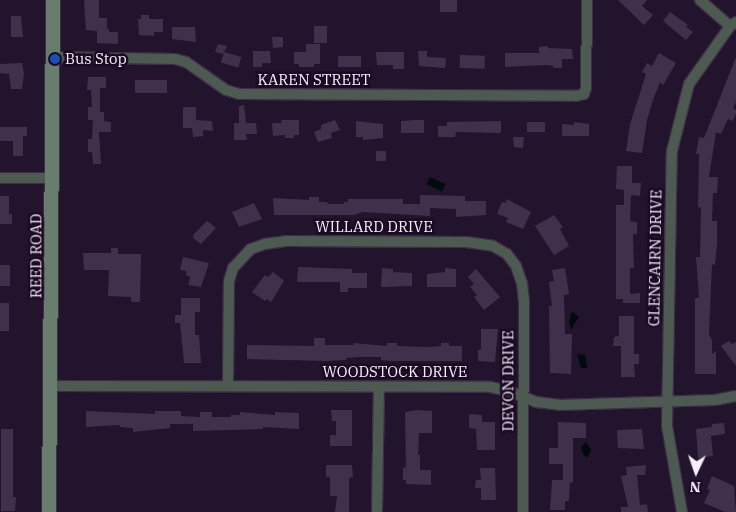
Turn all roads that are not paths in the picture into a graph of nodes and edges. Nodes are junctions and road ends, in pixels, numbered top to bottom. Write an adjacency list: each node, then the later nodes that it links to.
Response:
1 (53, 0): 5 (main road, REED ROAD)
2 (588, 0): 5 (street, KAREN STREET)
3 (700, 0): 4 (street)
4 (733, 24): 14 (street, GLENCAIRN DRIVE)
5 (53, 57): 7 (main road, REED ROAD)
6 (0, 178): 7 (street)
7 (53, 178): 9 (main road, REED ROAD)
8 (507, 254): 10 (street, WILLARD DRIVE); 13 (street, DEVON DRIVE)
9 (51, 386): 10 (street, WOODSTOCK DRIVE); 15 (main road, REED ROAD)
10 (228, 386): 11 (street, WOODSTOCK DRIVE)
11 (379, 388): 13 (street, WOODSTOCK DRIVE); 16 (street)
12 (736, 396): 14 (street, WOODSTOCK DRIVE)
13 (523, 397): 14 (street, WOODSTOCK DRIVE); 17 (street, DEVON DRIVE)
14 (667, 401): 18 (street, GLENCAIRN DRIVE)
15 (49, 512)
16 (377, 512)
17 (523, 512)
18 (682, 512)

